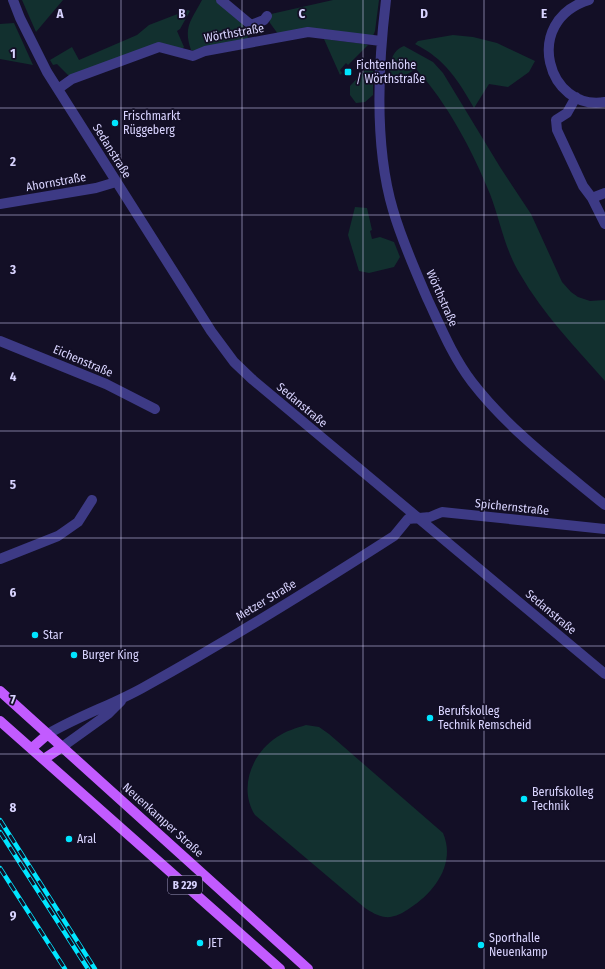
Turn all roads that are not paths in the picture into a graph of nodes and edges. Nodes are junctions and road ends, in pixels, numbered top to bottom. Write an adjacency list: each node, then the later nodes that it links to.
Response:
1 (13, 0): 7 (street, Sedanstraße)
2 (221, 0): 5 (street)
3 (386, 0): 6 (street, Wörthstraße)
4 (589, 0): 8 (street)
5 (267, 16)
6 (381, 41): 7 (street, Wörthstraße); 18 (street, Wörthstraße)
7 (58, 89): 10 (street, Sedanstraße)
8 (576, 97): 9 (street); 12 (street)
9 (605, 102)
10 (116, 182): 13 (street, Ahornstraße); 19 (street, Sedanstraße)
11 (605, 193): 12 (street)
12 (592, 198): 14 (street)
13 (0, 204)
14 (605, 224)
15 (0, 341): 16 (street, Eichenstraße)
16 (155, 409)
17 (92, 500): 21 (street)
18 (605, 505)
19 (418, 517): 20 (street, Spichernstraße); 22 (street, Sedanstraße); 24 (street, Metzer Straße)
20 (605, 529)
21 (0, 559)
22 (605, 674)
23 (0, 691): 26 (main road, Neuenkamper Straße / B 229)
24 (122, 699): 26 (street, Metzer Straße); 27 (street, Metzer Straße)
25 (0, 721): 28 (main road, B 229)
26 (48, 734): 27 (main road, Neuenkamper Straße / B 229); 28 (main road)
27 (62, 747): 29 (main road); 31 (main road, Neuenkamper Straße / B 229)
28 (32, 748): 29 (main road, B 229)
29 (44, 759): 30 (main road, B 229)
30 (280, 969)
31 (308, 969)

